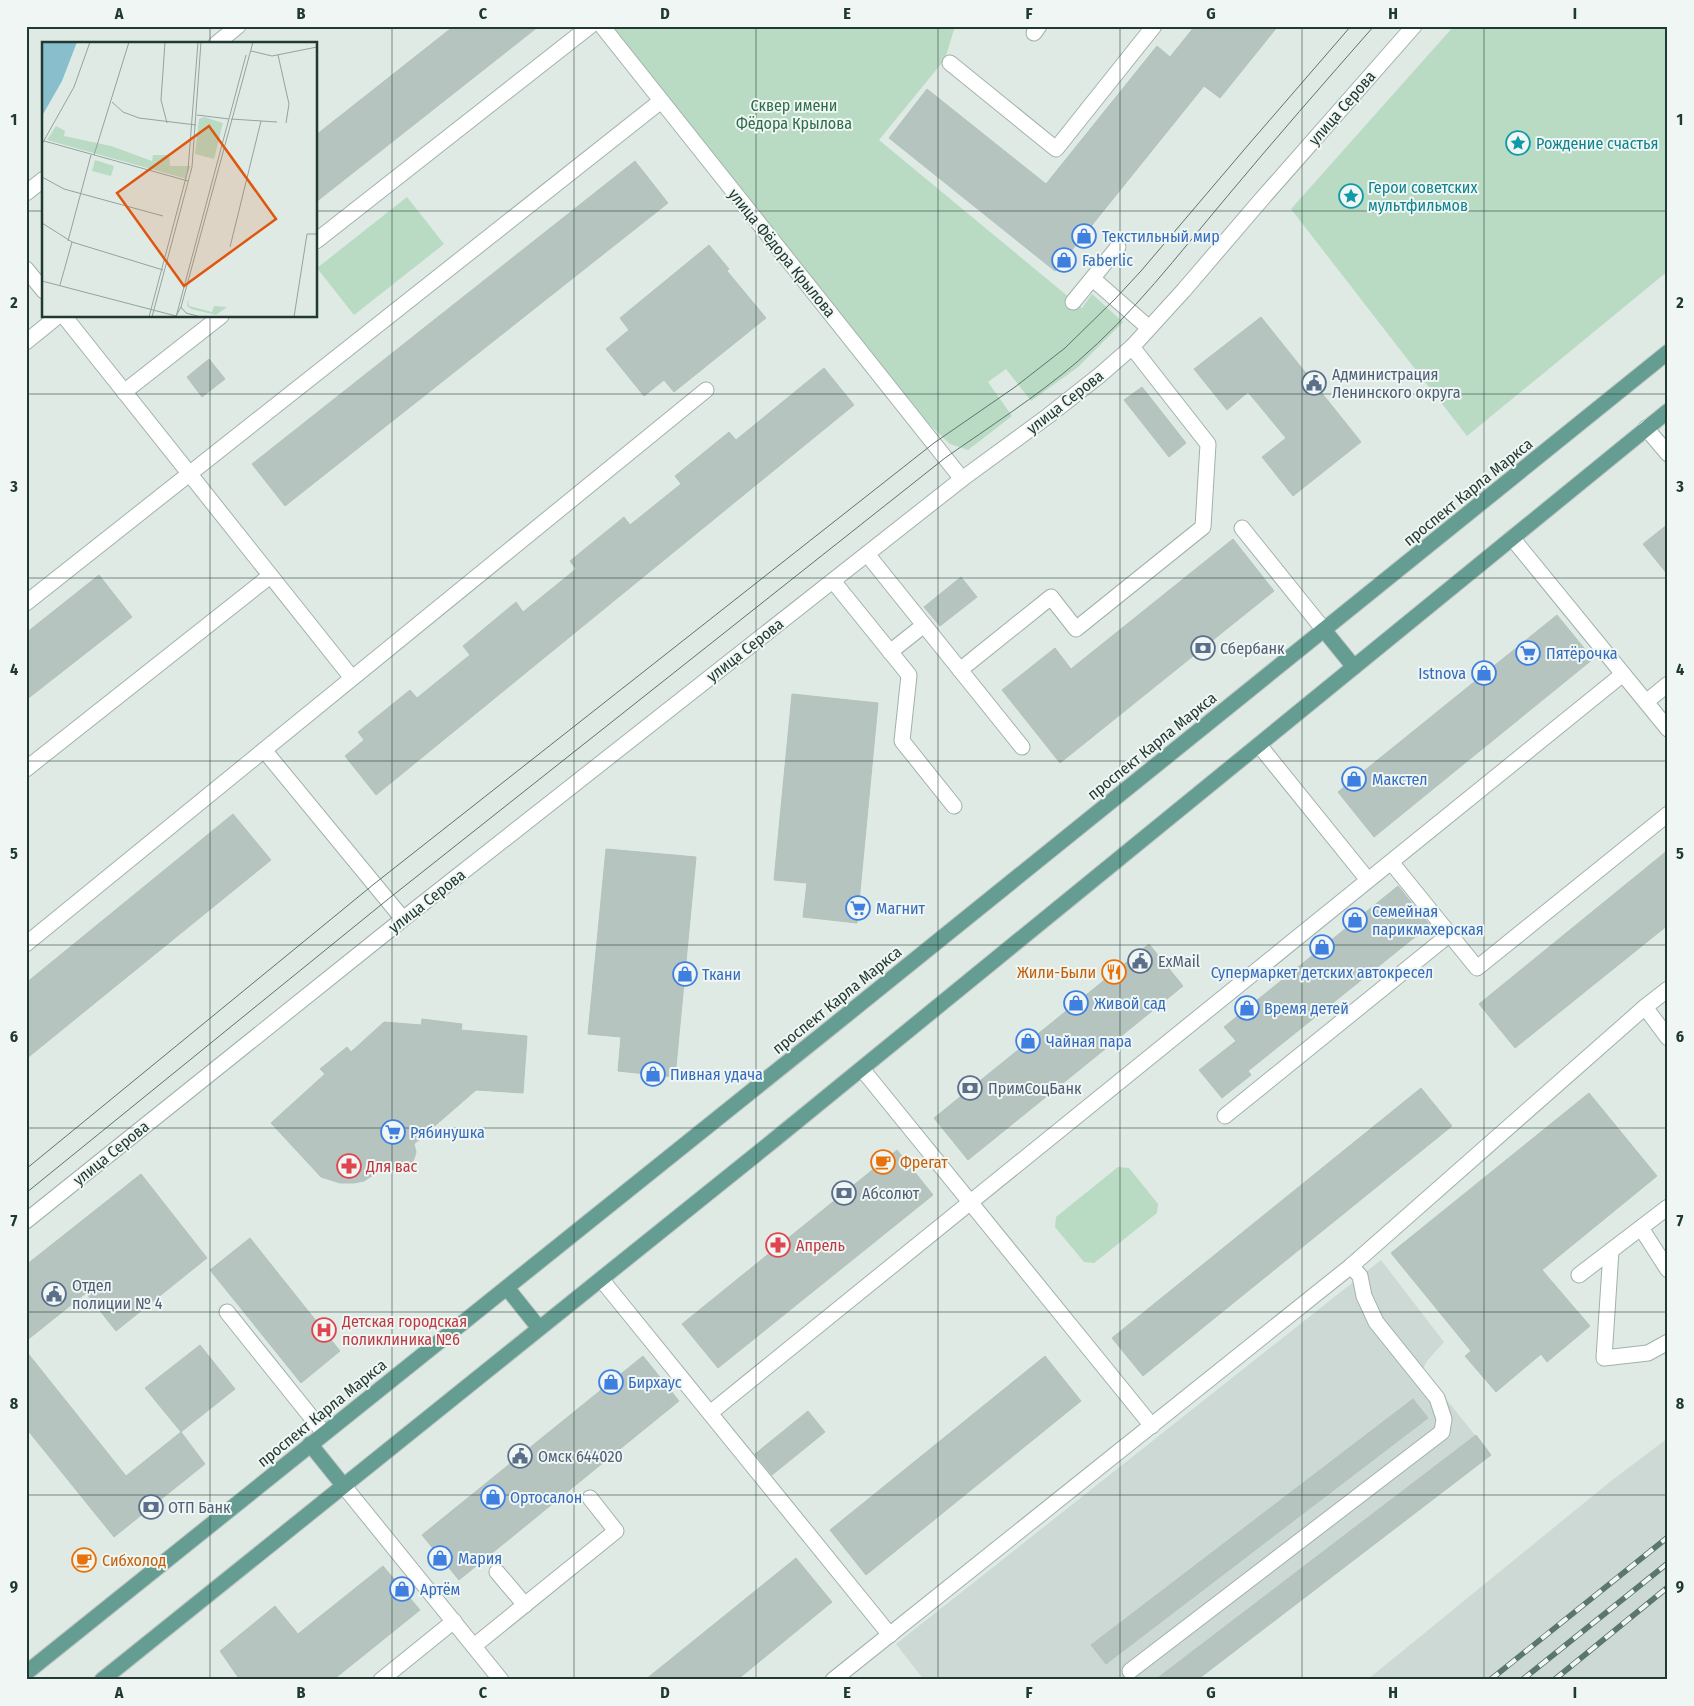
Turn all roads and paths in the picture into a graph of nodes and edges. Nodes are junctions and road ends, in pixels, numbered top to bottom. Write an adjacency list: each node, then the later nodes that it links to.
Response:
1 (238, 26): 6 (street)
2 (590, 26): 11 (street)
3 (602, 26): 8 (street, улица Фёдора Крылова)
4 (1154, 26): 7 (street)
5 (1414, 26): 20 (street, улица Серова)
6 (218, 42)
7 (950, 62)
8 (661, 101): 29 (street); 30 (street, улица Фёдора Крылова)
9 (42, 181): 10 (street)
10 (26, 193)
11 (318, 240)
12 (1118, 247): 14 (street)
13 (26, 269): 15 (street)
14 (1093, 279): 16 (street); 20 (street)
15 (42, 289)
16 (1074, 302)
17 (56, 318): 21 (street)
18 (66, 318): 25 (street)
19 (218, 318): 25 (street)
20 (1149, 328): 22 (street, улица Серова)
21 (26, 342)
22 (1132, 347): 30 (street, улица Серова); 41 (street)
23 (1668, 352): 38 (main road, проспект Карла Маркса)
24 (706, 390): 43 (street)
25 (124, 392): 29 (street)
26 (1668, 411): 27 (main road)
27 (1646, 428): 28 (street); 32 (main road)
28 (1668, 454)
29 (189, 474): 34 (street); 36 (street)
30 (962, 479): 33 (street, улица Серова)
31 (1242, 528): 38 (street)
32 (1512, 538): 40 (main road); 42 (street)
33 (867, 554): 35 (street, улица Серова); 37 (street)
34 (270, 576): 43 (street); 50 (street)
35 (833, 581): 39 (street); 55 (street, улица Серова)
36 (26, 603)
37 (924, 624): 39 (street); 41 (street)
38 (1324, 630): 40 (main road); 72 (main road, проспект Карла Маркса)
39 (890, 652): 51 (street)
40 (1354, 667): 47 (main road)
41 (960, 670): 48 (street)
42 (1623, 674): 45 (street); 53 (street)
43 (352, 678): 49 (street)
44 (1668, 684): 45 (street)
45 (1646, 702): 46 (street)
46 (1668, 729)
47 (1259, 745): 54 (street); 61 (main road)
48 (1022, 747)
49 (264, 750): 55 (street); 57 (street)
50 (26, 769)
51 (954, 806)
52 (1668, 814): 56 (street)
53 (1391, 862): 54 (street); 56 (street)
54 (1368, 880): 63 (street)
55 (403, 919): 65 (street, улица Серова)
56 (1450, 934): 62 (street)
57 (26, 944)
58 (1668, 990): 59 (street)
59 (1644, 1007): 60 (street); 68 (street)
60 (1668, 1038)
61 (862, 1069): 63 (street); 71 (main road)
62 (1225, 1116)
63 (970, 1202): 76 (street); 77 (street)
64 (1668, 1207): 66 (street)
65 (26, 1221)
66 (1641, 1228): 67 (street); 69 (street)
67 (1611, 1251): 70 (street); 75 (street)
68 (1351, 1266): 77 (street); 87 (street)
69 (1668, 1270)
70 (1579, 1275)
71 (601, 1279): 74 (main road); 76 (street)
72 (507, 1288): 74 (main road); 78 (main road, проспект Карла Маркса)
73 (227, 1312): 78 (street)
74 (539, 1328): 80 (main road)
75 (1668, 1342)
76 (710, 1413): 85 (street)
77 (1152, 1426): 85 (street)
78 (324, 1433): 79 (main road, проспект Карла Маркса)
79 (310, 1444): 80 (main road); 88 (main road, проспект Карла Маркса)
80 (343, 1485): 84 (street); 89 (main road)
81 (590, 1498): 83 (street)
82 (497, 1572): 83 (street)
83 (525, 1605): 86 (street)
84 (454, 1621): 86 (street); 90 (street)
85 (890, 1636): 92 (street)
86 (474, 1646): 91 (street)
87 (1130, 1671)
88 (26, 1672)
89 (102, 1680)
90 (381, 1680)
91 (501, 1680)
92 (833, 1680)

